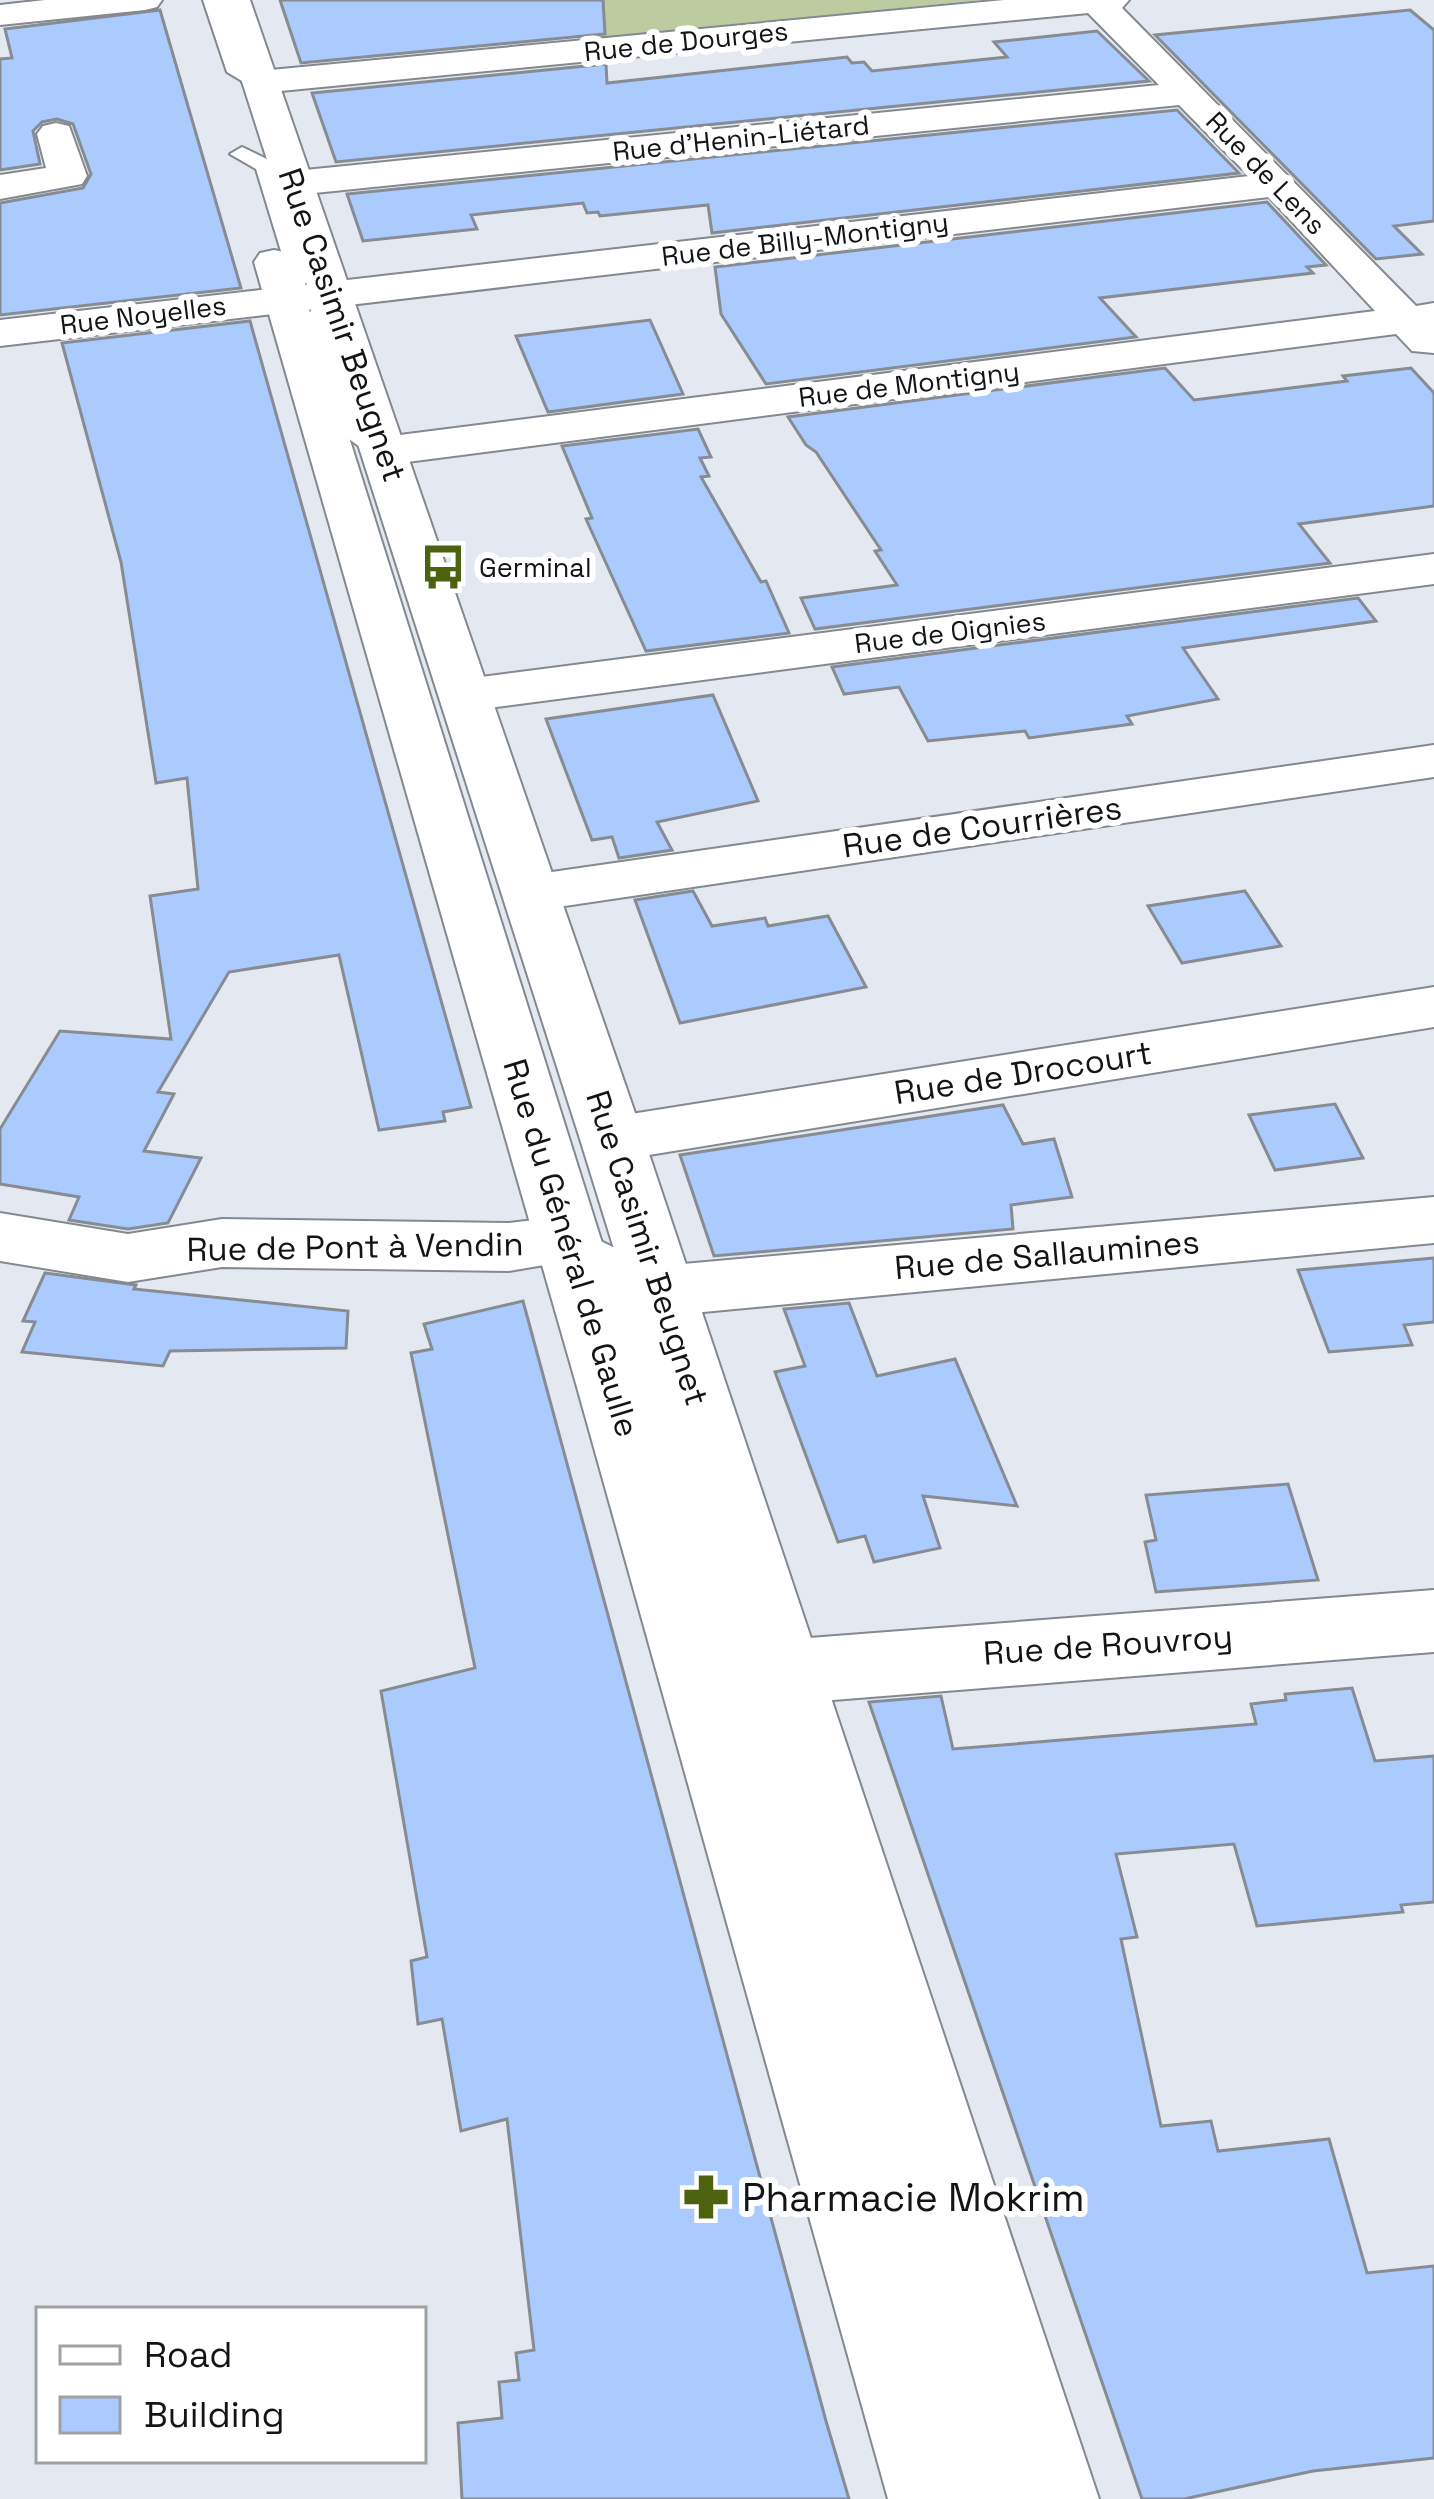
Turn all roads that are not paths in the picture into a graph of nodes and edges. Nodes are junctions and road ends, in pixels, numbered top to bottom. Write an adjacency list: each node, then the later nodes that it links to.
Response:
1 (145, 0): 7 (street)
2 (196, 0): 14 (street, Rue du Général de Gaulle)
3 (214, 0): 8 (lane)
4 (233, 0): 8 (street, Rue Casimir Beugnet)
5 (1112, 0): 6 (street, Rue de Dourges)
6 (1096, 1): 8 (street, Rue de Dourges); 9 (street, Rue de Lens)
7 (0, 15)
8 (260, 82): 11 (street, Rue Casimir Beugnet)
9 (1187, 93): 11 (street, Rue d'Henin-Liétard); 12 (street, Rue de Lens)
10 (56, 134): 13 (street)
11 (295, 183): 14 (street, Rue Casimir Beugnet)
12 (1279, 184): 14 (street, Rue de Billy-Montigny); 15 (street, Rue de Lens)
13 (0, 187)
14 (308, 295): 16 (street, Rue Noyelles); 17 (street, Rue Casimir Beugnet); 26 (street, Rue du Général de Gaulle)
15 (1425, 329): 17 (street, Rue de Montigny)
16 (0, 333)
17 (384, 451): 19 (street, Rue Casimir Beugnet)
18 (1434, 569): 19 (street, Rue de Oignies)
19 (466, 695): 21 (street, Rue Casimir Beugnet)
20 (1434, 761): 21 (street, Rue de Courrières)
21 (531, 893): 23 (street, Rue Casimir Beugnet)
22 (1434, 1007): 23 (street, Rue de Drocourt)
23 (613, 1139): 27 (street, Rue Casimir Beugnet)
24 (1434, 1220): 27 (street, Rue de Sallaumines)
25 (0, 1238): 26 (street, Rue de Pont à Vendin)
26 (568, 1240): 30 (street, Rue du Général de Gaulle); 31 (lane)
27 (661, 1291): 29 (street, Rue Casimir Beugnet)
28 (1434, 1621): 29 (street, Rue de Rouvroy)
29 (783, 1672): 32 (street, Rue Casimir Beugnet)
30 (937, 2499)
31 (995, 2499)
32 (1050, 2499)

